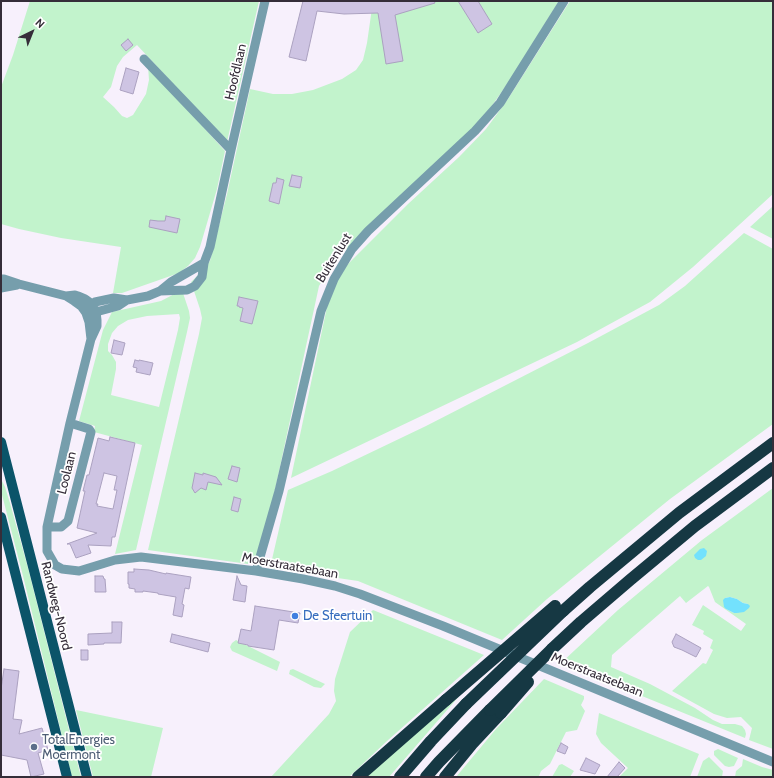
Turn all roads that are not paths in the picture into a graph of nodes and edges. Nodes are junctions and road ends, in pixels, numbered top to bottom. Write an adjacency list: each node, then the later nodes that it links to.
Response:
1 (265, 1): 4 (street, Hoofdlaan)
2 (564, 1): 22 (street, Buitenlust)
3 (144, 59): 4 (street)
4 (231, 150): 5 (street, Hoofdlaan)
5 (204, 264): 9 (street, Hoofdlaan); 9 (street, Hoofdlaan)
6 (1, 279): 7 (street)
7 (19, 284): 8 (street); 10 (street)
8 (1, 288)
9 (160, 291): 11 (street, Hoofdlaan)
10 (66, 296): 12 (street); 14 (street)
11 (126, 300): 12 (street, Hoofdlaan); 13 (street, Hoofdlaan)
12 (92, 304): 13 (street); 14 (street)
13 (96, 312): 14 (street, Hoofdlaan); 15 (street, Moerstraatsebaan)
14 (86, 313): 15 (street, Moerstraatsebaan)
15 (91, 338): 16 (street, Moerstraatsebaan)
16 (70, 424): 21 (street, Moerstraatsebaan); 21 (street, Loolaan)
17 (1, 442): 27 (main road, Randweg-Noord)
18 (773, 443): 23 (highway)
19 (773, 468): 24 (highway, bridge)
20 (1, 517): 26 (main road)
21 (47, 527): 22 (street, Moerstraatsebaan)
22 (256, 571): 25 (street, Moerstraatsebaan)
23 (559, 608): 28 (highway, bridge); 29 (highway, bridge)
24 (495, 711): 30 (highway); 31 (highway)
25 (773, 762)
26 (67, 777)
27 (87, 777)
28 (358, 777)
29 (400, 777)
30 (426, 777)
31 (445, 777)

